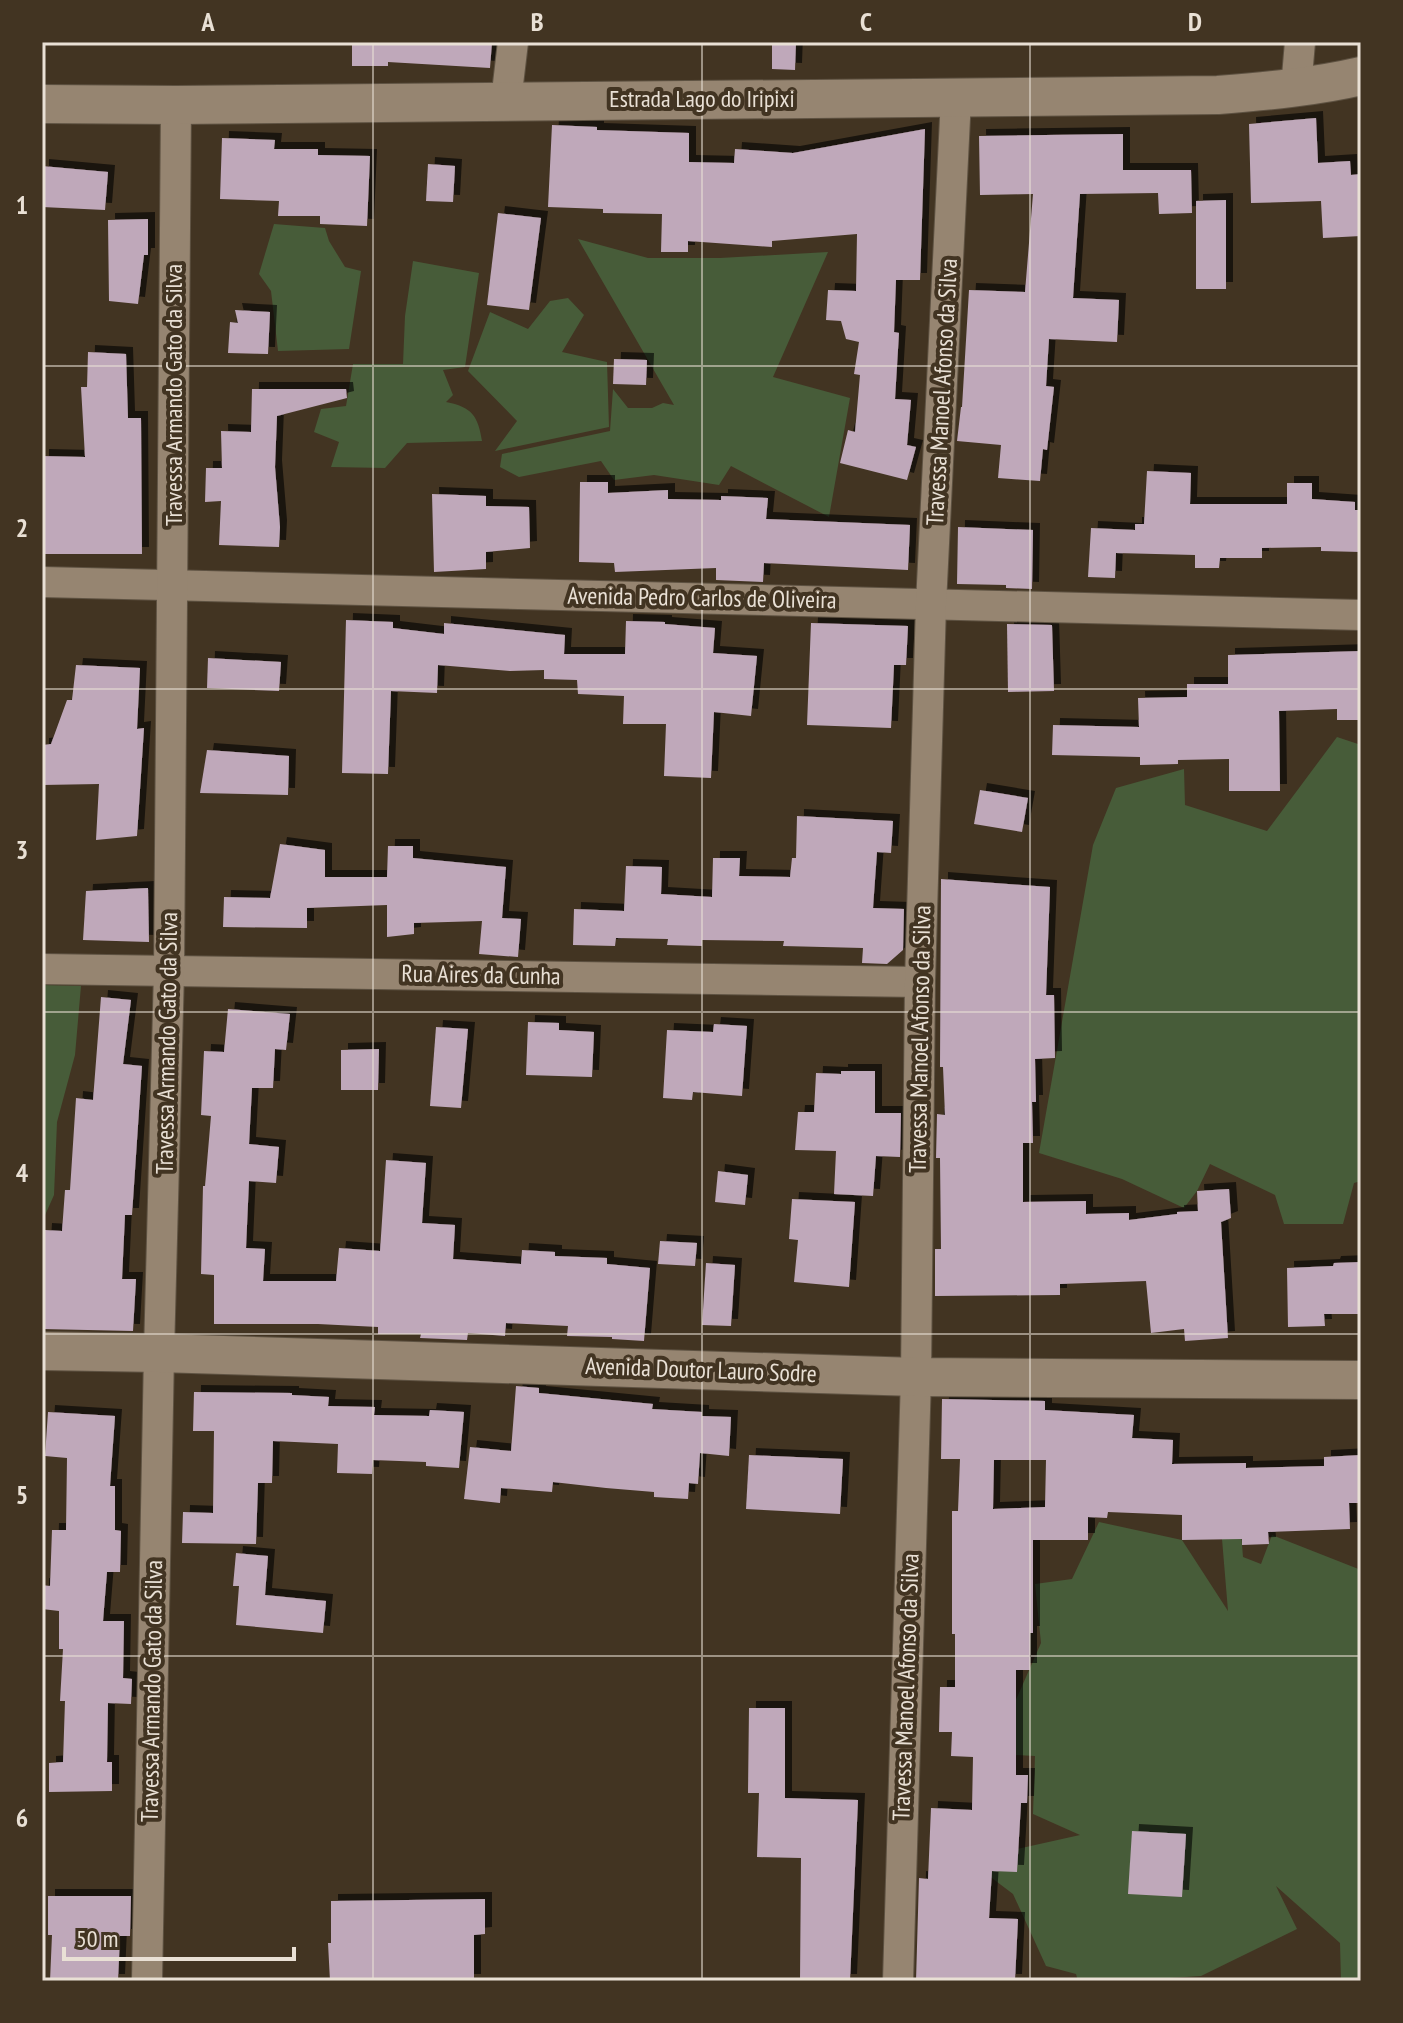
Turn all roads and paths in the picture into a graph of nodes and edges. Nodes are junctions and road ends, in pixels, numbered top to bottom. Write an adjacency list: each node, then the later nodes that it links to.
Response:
1 (513, 42): 6 (street)
2 (1300, 42): 4 (street)
3 (1361, 76): 4 (street, Estrada Lago do Iripixi)
4 (1296, 88): 5 (street, Estrada Lago do Iripixi)
5 (956, 98): 6 (street, Estrada Lago do Iripixi); 11 (street, Travessa Manoel Afonso da Silva)
6 (506, 101): 8 (street, Estrada Lago do Iripixi)
7 (42, 104): 8 (street, Estrada Lago do Iripixi)
8 (176, 105): 10 (street, Travessa Armando Gato da Silva)
9 (42, 582): 10 (street, Avenida Pedro Carlos de Oliveira)
10 (173, 585): 11 (street, Avenida Pedro Carlos de Oliveira); 14 (street, Travessa Armando Gato da Silva)
11 (931, 604): 12 (street, Avenida Pedro Carlos de Oliveira); 15 (street, Travessa Manoel Afonso da Silva)
12 (1361, 615)
13 (42, 969): 14 (street, Rua Aires da Cunha)
14 (169, 971): 15 (street, Rua Aires da Cunha); 17 (street, Travessa Armando Gato da Silva)
15 (920, 982): 18 (street, Travessa Manoel Afonso da Silva)
16 (42, 1351): 17 (street, Avenida Doutor Lauro Sodre)
17 (159, 1353): 18 (street, Avenida Doutor Lauro Sodre); 20 (street, Travessa Armando Gato da Silva)
18 (916, 1377): 19 (street, Avenida Doutor Lauro Sodre); 21 (street, Travessa Manoel Afonso da Silva)
19 (1361, 1380)
20 (147, 1981)
21 (898, 1981)

